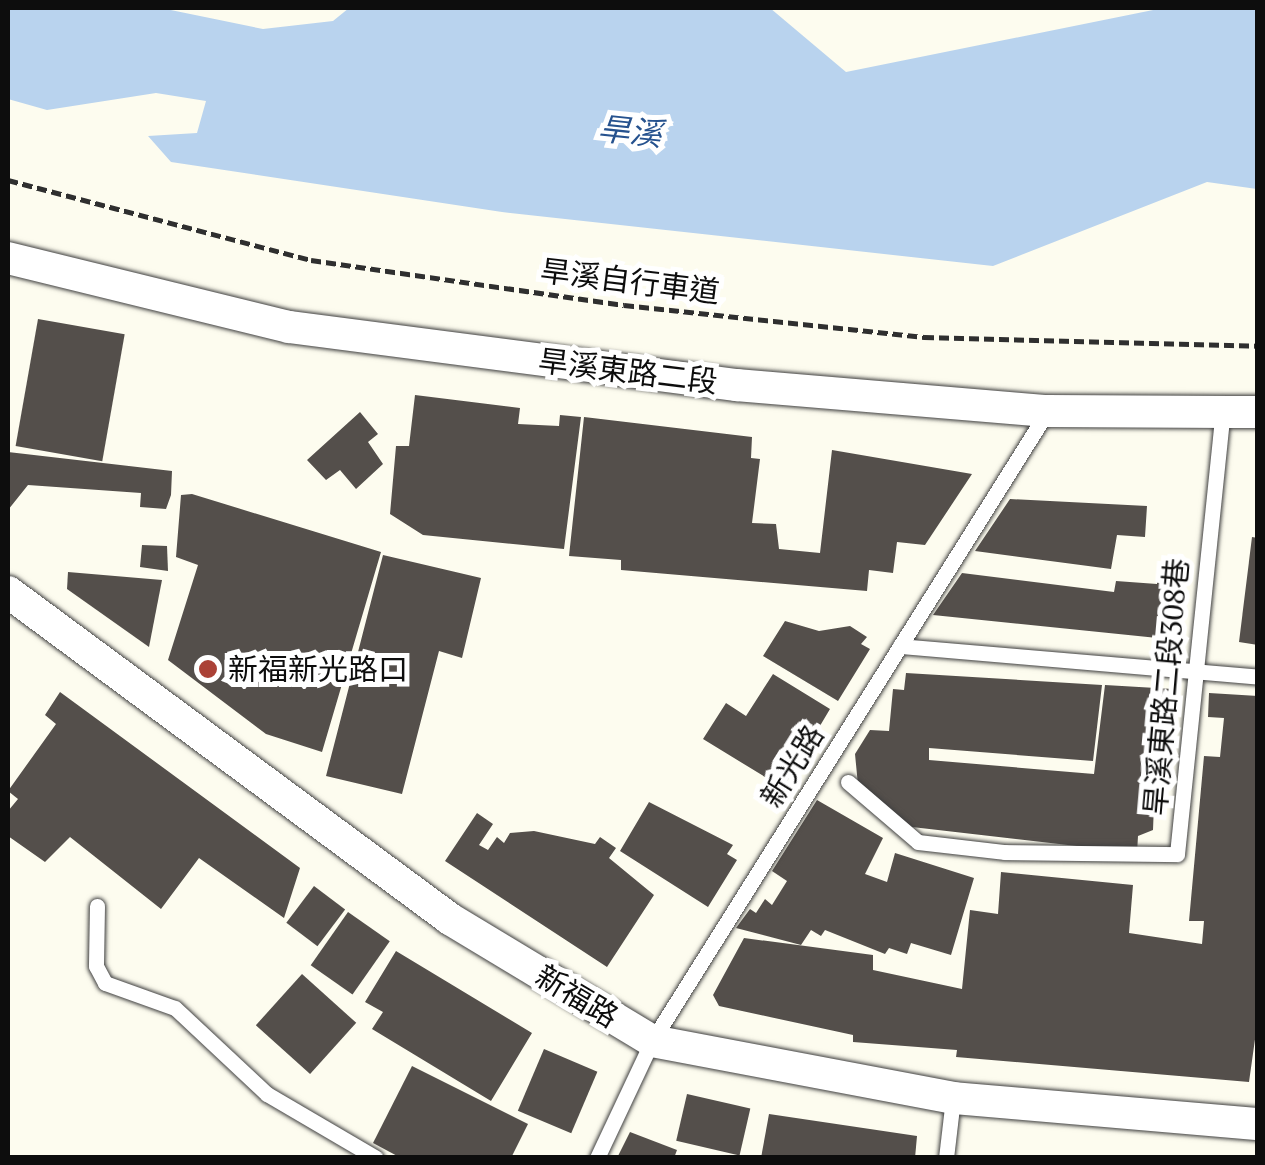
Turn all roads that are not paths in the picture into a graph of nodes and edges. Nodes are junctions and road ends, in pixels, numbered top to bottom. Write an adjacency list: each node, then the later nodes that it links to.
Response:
1 (8, 258): 2 (street, 旱溪東路二段)
2 (1048, 411): 4 (street, 旱溪東路二段); 6 (lane, 新光路)
3 (1258, 412): 4 (street, 旱溪東路二段)
4 (1222, 414): 7 (lane, 旱溪東路二段308巷)
5 (8, 592): 11 (street, 新福路)
6 (900, 646): 7 (lane); 11 (lane, 新光路)
7 (1192, 674): 8 (lane); 9 (lane, 旱溪東路二段308巷)
8 (1258, 676)
9 (848, 782)
10 (97, 906): 14 (lane)
11 (652, 1041): 12 (street, 新福路); 15 (lane, 新光路)
12 (953, 1098): 13 (street, 新福路); 16 (lane)
13 (1258, 1124)
14 (376, 1158)
15 (598, 1158)
16 (946, 1158)

